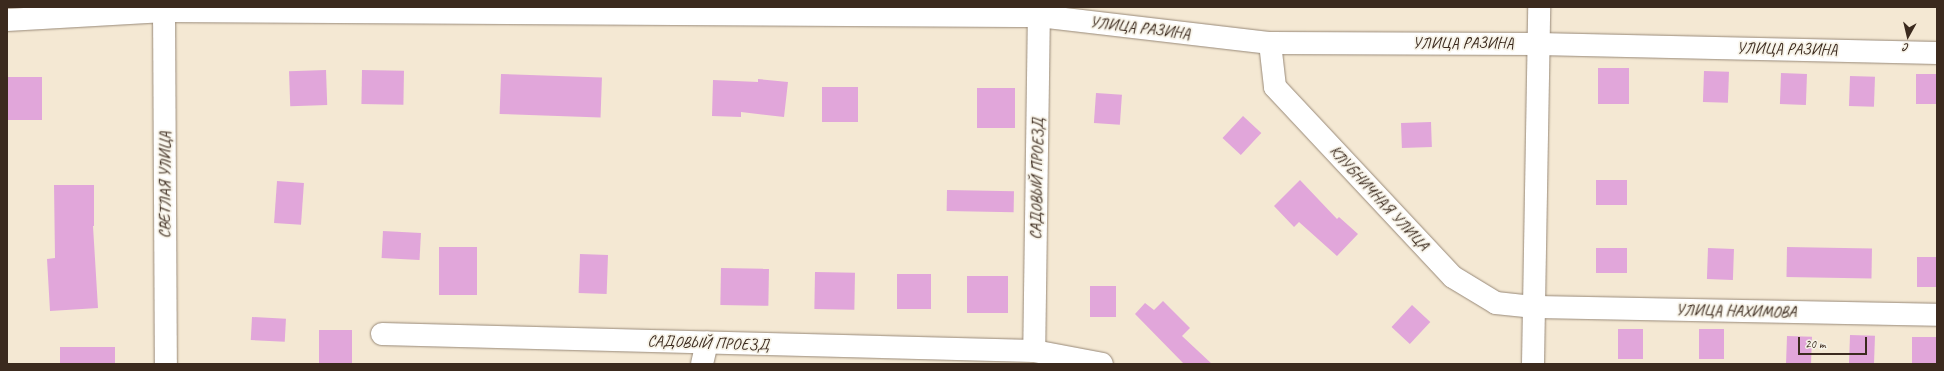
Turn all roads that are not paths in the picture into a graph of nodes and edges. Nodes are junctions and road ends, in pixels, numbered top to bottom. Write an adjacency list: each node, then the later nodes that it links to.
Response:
1 (1539, 7): 6 (street)
2 (164, 9): 3 (street, УЛИЦА РАЗИНА); 4 (street, УЛИЦА РАЗИНА); 13 (street, СВЕТЛАЯ УЛИЦА)
3 (1039, 11): 5 (street, УЛИЦА РАЗИНА); 12 (street, САДОВЫЙ ПРОЕЗД)
4 (7, 20)
5 (1270, 43): 6 (street, УЛИЦА РАЗИНА); 8 (street, КЛУБНИЧНАЯ УЛИЦА)
6 (1538, 44): 7 (street, УЛИЦА РАЗИНА); 8 (street)
7 (1937, 53)
8 (1535, 307): 9 (street, УЛИЦА НАХИМОВА); 16 (street)
9 (1937, 315)
10 (382, 334): 11 (street, САДОВЫЙ ПРОЕЗД)
11 (706, 343): 12 (street, САДОВЫЙ ПРОЕЗД); 14 (street)
12 (1034, 352): 15 (street, САДОВЫЙ ПРОЕЗД)
13 (166, 364)
14 (702, 364)
15 (1102, 364)
16 (1533, 364)

